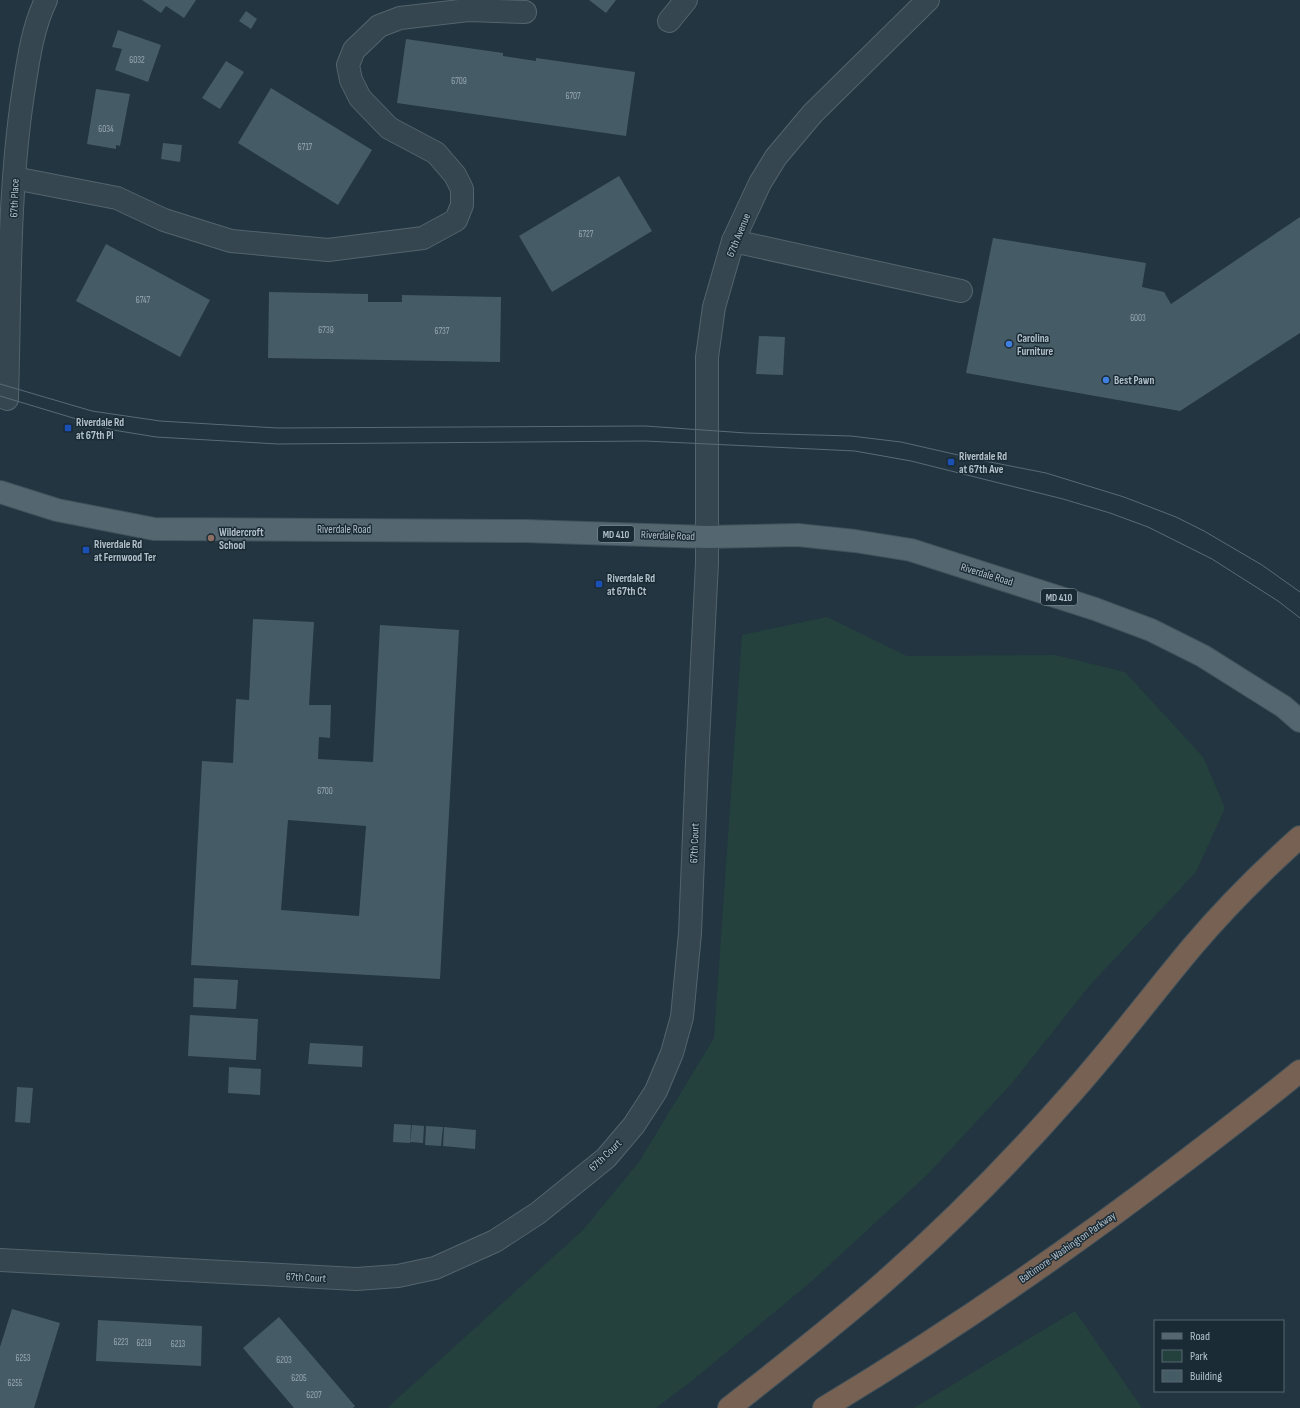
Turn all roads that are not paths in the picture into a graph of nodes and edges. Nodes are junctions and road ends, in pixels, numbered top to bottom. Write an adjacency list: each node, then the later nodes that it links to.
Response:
1 (46, 0): 6 (street, 67th Place)
2 (686, 0): 5 (street)
3 (928, 0): 7 (street, 67th Avenue)
4 (525, 12): 6 (street)
5 (669, 22)
6 (14, 178): 9 (street, 67th Place)
7 (734, 241): 8 (street); 11 (street, 67th Avenue)
8 (961, 291)
9 (7, 399)
10 (0, 492): 11 (main road, Riverdale Road / MD 410)
11 (706, 537): 12 (main road, Riverdale Road / MD 410); 15 (street, 67th Court)
12 (1300, 721)
13 (1300, 837): 16 (highway)
14 (1300, 1071): 17 (highway, Baltimore-Washington Parkway)
15 (0, 1260)
16 (729, 1408)
17 (824, 1408)

